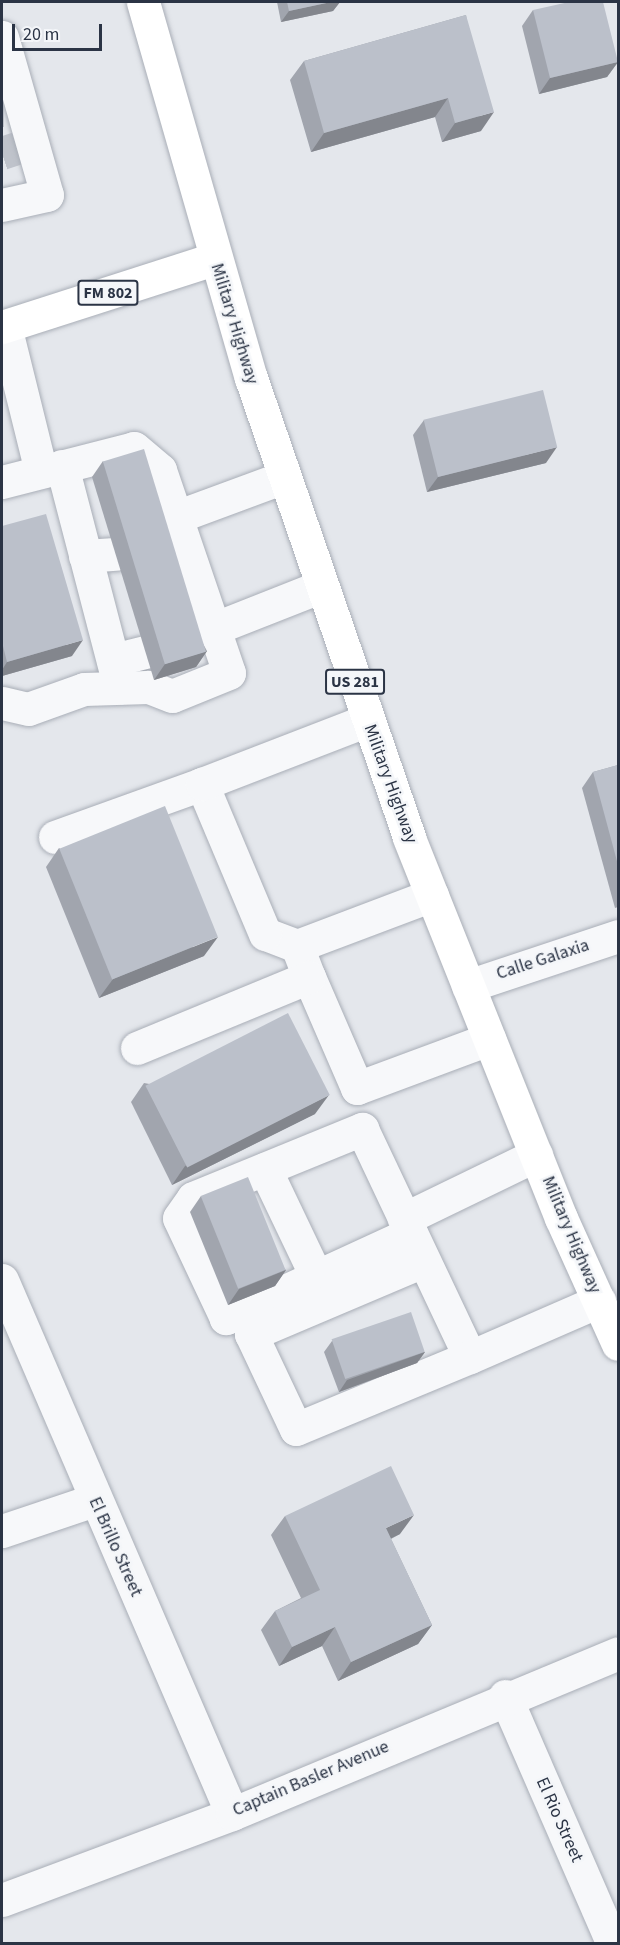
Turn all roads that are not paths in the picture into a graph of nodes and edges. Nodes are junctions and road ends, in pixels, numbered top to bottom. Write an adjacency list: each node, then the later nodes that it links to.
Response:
1 (143, 2): 5 (main road, Military Highway / US 281)
2 (2, 37): 3 (street)
3 (7, 76): 4 (street)
4 (2, 205)
5 (214, 259): 6 (main road, FM 802); 8 (main road, Military Highway / US 281)
6 (3, 326): 7 (street)
7 (52, 469): 9 (street); 10 (street); 14 (street)
8 (284, 477): 10 (street); 11 (main road, Military Highway / US 281)
9 (2, 482)
10 (171, 530): 12 (street)
11 (322, 586): 12 (street); 16 (main road, Military Highway / US 281)
12 (191, 604): 14 (street)
13 (145, 652): 14 (street)
14 (117, 674): 15 (street)
15 (2, 703)
16 (368, 720): 17 (street); 19 (main road, Military Highway / US 281)
17 (202, 784): 18 (street); 21 (street)
18 (55, 837)
19 (432, 895): 21 (street); 23 (main road, Military Highway / US 281)
20 (618, 936): 23 (street, Calle Galaxia)
21 (297, 946): 22 (street)
22 (309, 977): 24 (street); 25 (street)
23 (468, 986): 24 (main road, Military Highway / US 281)
24 (489, 1039): 26 (main road, Military Highway / US 281)
25 (137, 1047)
26 (536, 1155): 28 (street); 31 (main road, Military Highway / US 281)
27 (265, 1169): 28 (street); 29 (street); 29 (street)
28 (413, 1238): 29 (street); 33 (street); 33 (street)
29 (316, 1276)
30 (2, 1280): 34 (street, El Brillo Street)
31 (599, 1301): 32 (main road, Military Highway / US 281); 33 (street)
32 (618, 1344)
33 (470, 1357)
34 (94, 1500): 35 (street); 38 (street, El Brillo Street)
35 (2, 1531)
36 (618, 1653): 37 (street, Captain Basler Avenue)
37 (505, 1696): 38 (street, Captain Basler Avenue); 40 (street, El Rio Street)
38 (231, 1814): 39 (street, Captain Basler Avenue)
39 (2, 1900)
40 (614, 1944)

